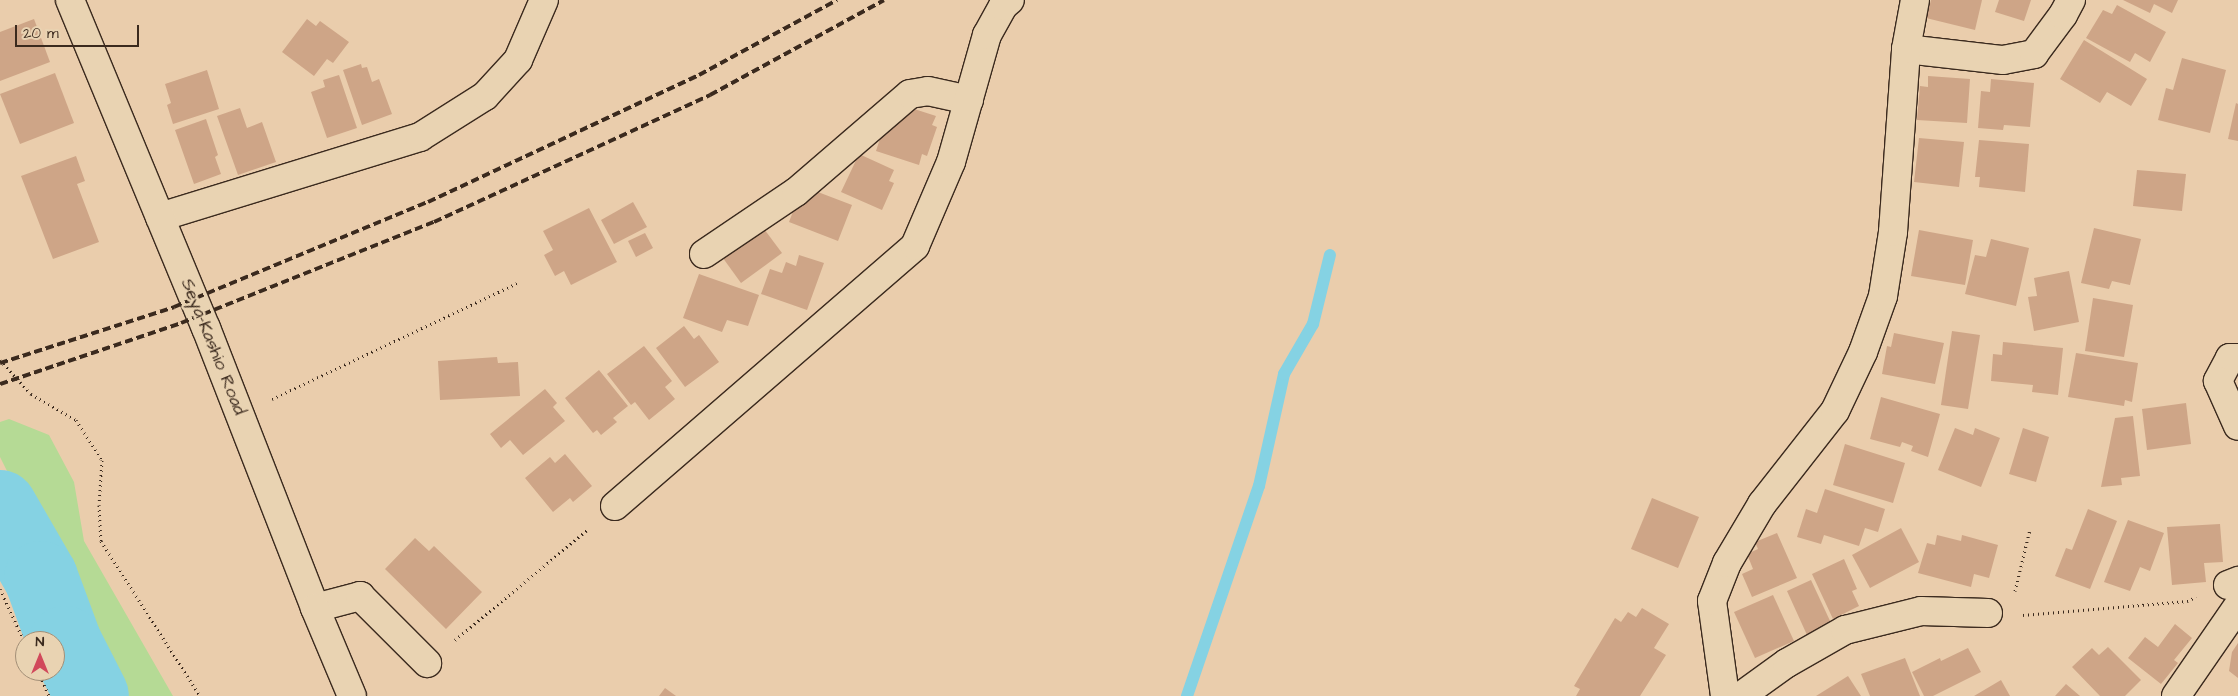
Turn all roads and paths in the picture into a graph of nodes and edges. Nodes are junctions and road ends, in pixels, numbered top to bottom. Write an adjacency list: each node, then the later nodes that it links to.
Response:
1 (70, 0): 8 (street, Seya-Kashio Road)
2 (544, 0): 8 (street)
3 (1010, 0): 7 (street)
4 (1915, 0): 6 (street)
5 (2071, 0): 6 (street)
6 (1906, 49): 28 (street)
7 (969, 100): 9 (street); 15 (street)
8 (160, 217): 13 (street, Seya-Kashio Road)
9 (704, 254)
10 (517, 283): 13 (path)
11 (2238, 358): 14 (street)
12 (0, 360): 26 (path)
13 (240, 414): 20 (street, Seya-Kashio Road)
14 (2238, 426)
15 (614, 506)
16 (2030, 529): 21 (path)
17 (580, 536): 23 (path)
18 (0, 589): 22 (path)
19 (2235, 591): 21 (path); 30 (street)
20 (315, 608): 23 (street); 27 (street, Seya-Kashio Road)
21 (1988, 613): 29 (street)
22 (19, 631)
23 (427, 663)
24 (42, 681): 25 (path)
25 (49, 696)
26 (200, 696)
27 (352, 696)
28 (1725, 696)
29 (1741, 696)
30 (2176, 696)

